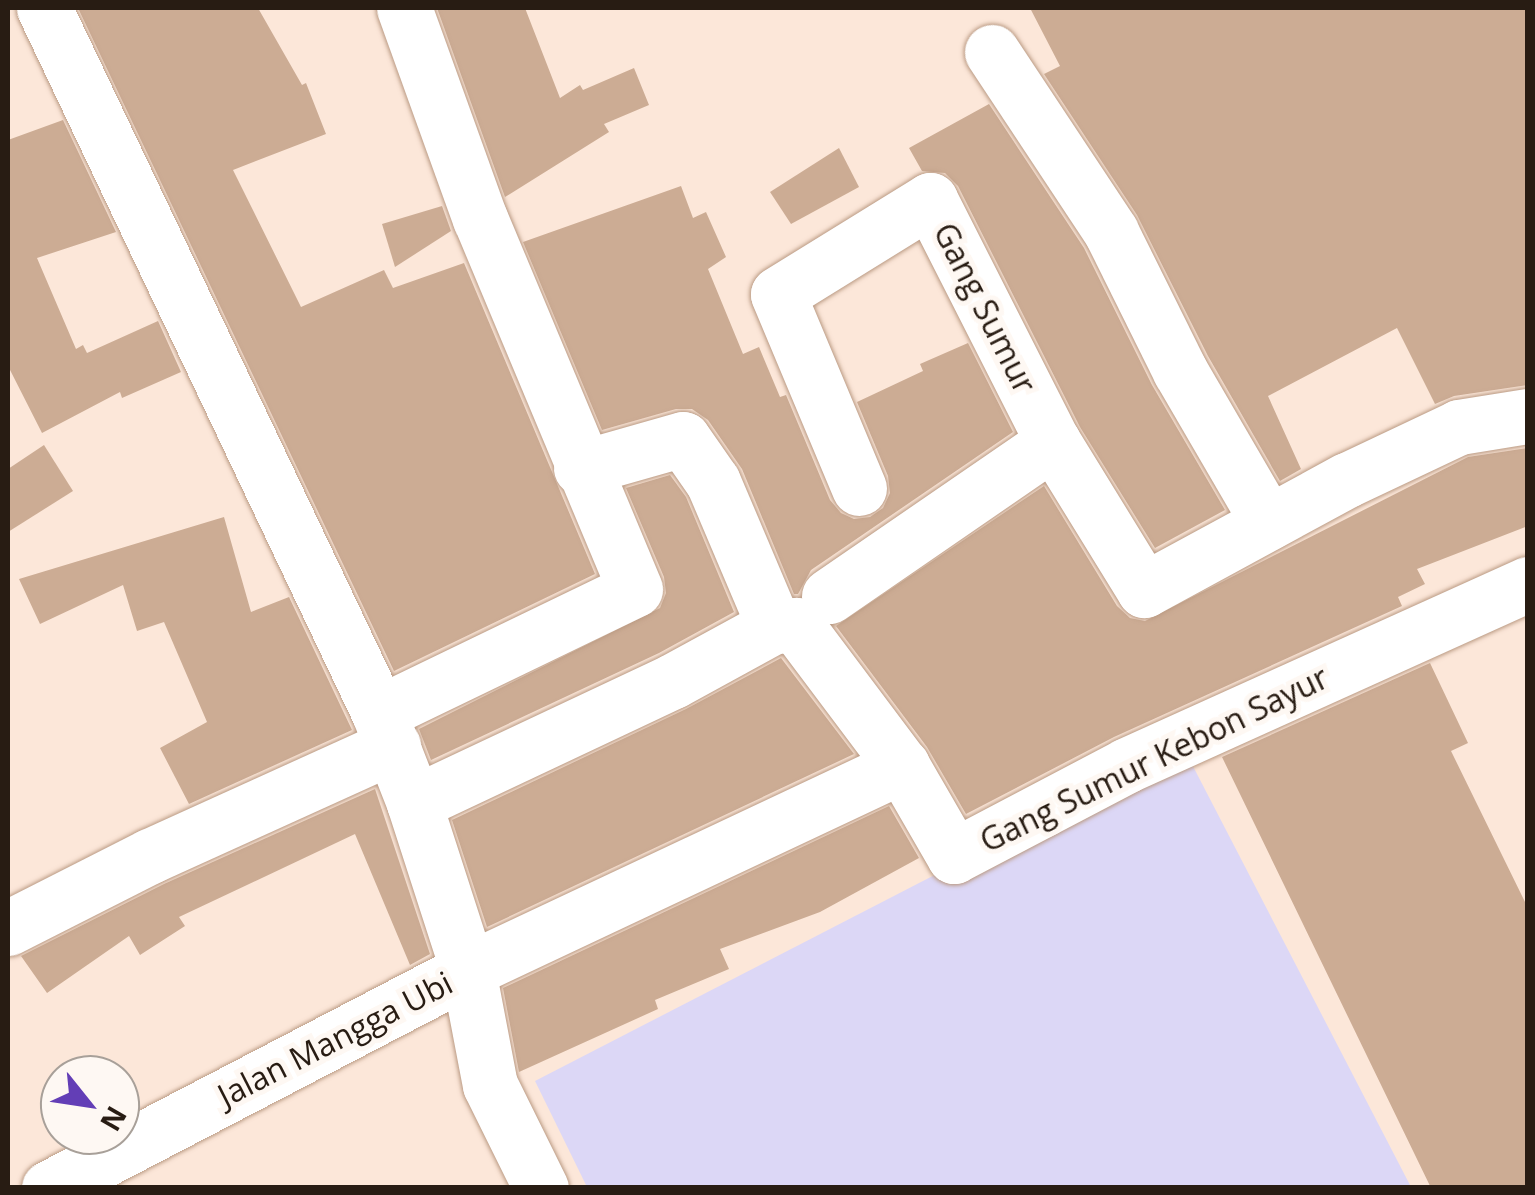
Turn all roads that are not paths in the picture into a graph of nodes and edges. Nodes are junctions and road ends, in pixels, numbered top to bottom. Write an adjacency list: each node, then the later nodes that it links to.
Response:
1 (44, 8): 12 (street)
2 (404, 8): 6 (street)
3 (992, 52): 8 (street)
4 (1528, 416): 8 (street, Gang Sumur)
5 (1053, 442): 7 (street, Gang Sumur); 8 (street, Gang Sumur); 10 (street)
6 (581, 468): 11 (street); 12 (street)
7 (860, 488)
8 (1268, 522)
9 (1528, 584): 13 (street, Gang Sumur Kebon Sayur)
10 (830, 596)
11 (774, 626): 13 (street); 14 (street)
12 (386, 730): 14 (street); 15 (street)
13 (902, 766): 16 (street)
14 (414, 803): 16 (street)
15 (8, 928)
16 (468, 970): 17 (street, Jalan Mangga Ubi); 18 (street, Jalan Mangga Ubi)
17 (49, 1188)
18 (541, 1188)

